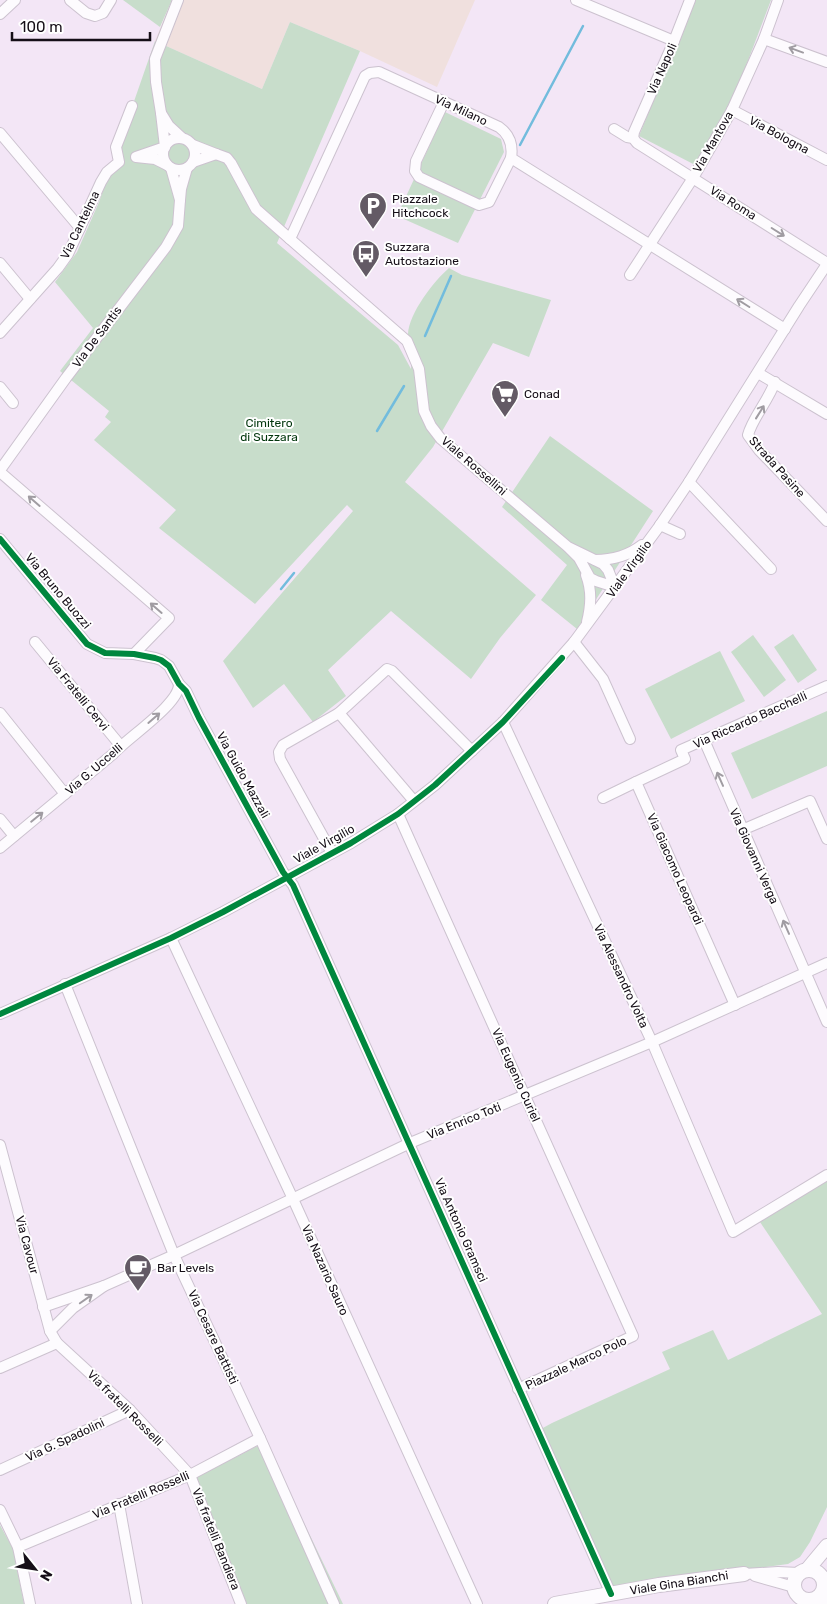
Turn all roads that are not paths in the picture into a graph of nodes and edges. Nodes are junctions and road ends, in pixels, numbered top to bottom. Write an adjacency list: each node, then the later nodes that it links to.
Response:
1 (15, 0): 8 (street)
2 (70, 0): 3 (street)
3 (111, 0)
4 (178, 0): 15 (street)
5 (576, 0): 10 (street)
6 (690, 0): 10 (street, Via Napoli)
7 (778, 0): 9 (street, Via Mantova)
8 (0, 14)
9 (764, 39): 11 (street, one-way to 9); 14 (street, Via Mantova)
10 (674, 41): 19 (street, Via Napoli)
11 (827, 62)
12 (444, 102): 24 (street, Via Milano); 24 (street); 32 (street, Via Milano)
13 (132, 106): 26 (street)
14 (732, 110): 25 (street, Via Bologna); 29 (street, Via Mantova)
15 (162, 113): 18 (street); 21 (street)
16 (614, 128): 19 (street, Via Roma)
17 (0, 133): 31 (street)
18 (182, 138): 20 (street); 21 (street)
19 (634, 138): 29 (street, Via Roma)
20 (192, 145): 22 (street); 27 (street)
21 (165, 147): 23 (street); 28 (street)
22 (216, 154): 27 (street); 32 (street)
23 (136, 157): 26 (street); 28 (street)
24 (511, 158): 33 (street)
25 (827, 160)
26 (119, 162): 31 (street, Via Cantelma)
27 (190, 165): 28 (street); 30 (street)
28 (169, 166): 30 (street)
29 (692, 178): 33 (street, Via Mantova); 35 (street, Via Roma, one-way to 35)
30 (180, 200): 45 (street, Via De Santis)
31 (80, 228): 37 (street, Via Cantelma)
32 (290, 239): 52 (street, Viale Rossellini)
33 (650, 245): 36 (street, Via Mantova); 38 (street, one-way to 33)
34 (0, 263): 37 (street)
35 (827, 263): 38 (street, Viale Virgilio)
36 (630, 275)
37 (30, 299): 39 (street, Via Cantelma)
38 (785, 329): 40 (street, Viale Virgilio)
39 (0, 332)
40 (758, 373): 41 (street); 46 (street, Viale Virgilio)
41 (775, 382): 44 (street); 47 (street, Strada Pasine, one-way to 41)
42 (0, 387): 43 (street)
43 (14, 403)
44 (827, 414)
45 (0, 471): 60 (street, one-way to 45)
46 (690, 482): 48 (street, Viale Virgilio); 55 (street)
47 (827, 521)
48 (660, 525): 49 (street); 50 (street, Viale Virgilio)
49 (680, 534)
50 (651, 538): 53 (street); 56 (street, Viale Virgilio)
51 (0, 539): 60 (street, Via Bruno Buozzi)
52 (568, 546): 53 (street); 54 (street)
53 (596, 560): 56 (street)
54 (584, 569): 56 (street); 57 (street)
55 (771, 569)
56 (615, 587): 57 (street, Viale Virgilio)
57 (585, 628): 59 (street, Viale Virgilio)
58 (35, 642): 68 (street, Via Fratelli Cervi)
59 (574, 642): 65 (street, Viale Virgilio); 66 (street)
60 (134, 654): 61 (street, Via Bruno Buozzi)
61 (179, 684): 68 (street, Via G. Uccelli, one-way to 61); 81 (street, Via Guido Mazzali)
62 (827, 686): 67 (street, Via Riccardo Bacchelli)
63 (339, 713): 69 (street); 73 (street); 80 (street)
64 (1, 717): 71 (street)
65 (503, 722): 69 (street, Viale Virgilio); 89 (street, Via Alessandro Volta)
66 (630, 739)
67 (704, 740): 70 (street, Via Riccardo Bacchelli); 76 (street, Via Giovanni Verga, one-way to 67)
68 (120, 745): 71 (street, Via G. Uccelli)
69 (472, 751): 73 (street, Viale Virgilio)
70 (636, 782): 72 (street); 86 (street, Via Giacomo Leopardi)
71 (65, 794): 77 (street, Via G. Uccelli, one-way to 71)
72 (603, 798)
73 (414, 801): 74 (street, Viale Virgilio)
74 (398, 814): 80 (street, Viale Virgilio); 90 (street, Via Eugenio Curiel)
75 (0, 819): 77 (street)
76 (742, 830): 78 (street); 84 (street, Via Giovanni Verga, one-way to 76)
77 (14, 836): 79 (street, Via G. Uccelli)
78 (827, 839)
79 (0, 848)
80 (332, 853): 81 (street, Viale Virgilio)
81 (287, 877): 82 (street, Viale Virgilio); 91 (street, Via Antonio Gramsci)
82 (171, 938): 85 (street, Viale Virgilio); 94 (street, Via Nazario Sauro)
83 (827, 963): 84 (street, Via Enrico Toti)
84 (806, 972): 86 (street, Via Enrico Toti); 88 (street, Via Giovanni Verga)
85 (65, 984): 87 (street, Viale Virgilio); 95 (street, Via Cesare Battisti)
86 (734, 1005): 89 (street, Via Enrico Toti)
87 (0, 1014)
88 (827, 1022)
89 (652, 1042): 90 (street, Via Enrico Toti); 93 (street, Via Alessandro Volta)
90 (526, 1096): 91 (street, Via Enrico Toti); 99 (street, Via Eugenio Curiel)
91 (410, 1143): 94 (street, Via Enrico Toti); 102 (street, Via Antonio Gramsci)
92 (0, 1145): 97 (street, Via Cavour)
93 (827, 1175)
94 (293, 1199): 95 (street, Via Enrico Toti); 121 (street, Via Nazario Sauro)
95 (174, 1255): 96 (street, Via Enrico Toti); 104 (street, Via Cesare Battisti)
96 (104, 1286): 97 (street, Via Enrico Toti); 98 (street, Via Enrico Toti, one-way to 96)
97 (43, 1307): 98 (street, Via Cavour)
98 (50, 1332): 100 (street, Via Cavour)
99 (633, 1336): 102 (street, Piazzale Marco Polo)
100 (57, 1343): 101 (street); 103 (street, Via fratelli Rosselli)
101 (0, 1368)
102 (518, 1389): 115 (street, Via Antonio Gramsci)
103 (130, 1410): 105 (street, Via G. Spadolini); 106 (street, Via fratelli Rosselli)
104 (260, 1438): 106 (street, Via Fratelli Rosselli); 120 (street, Via Cesare Battisti)
105 (0, 1470)
106 (190, 1475): 107 (street, Via Fratelli Rosselli); 119 (street, Via fratelli Bandiera)
107 (120, 1504): 110 (street, Via Fratelli Rosselli); 118 (street)
108 (0, 1510): 110 (street)
109 (827, 1546): 112 (street)
110 (18, 1547): 117 (street)
111 (827, 1554): 114 (street)
112 (803, 1571): 113 (street); 114 (street); 116 (street)
113 (744, 1574): 115 (street, Viale Gina Bianchi); 116 (street)
114 (824, 1585): 116 (street)
115 (611, 1594): 122 (street, Viale Gina Bianchi)
116 (807, 1599)
117 (30, 1604)
118 (137, 1604)
119 (241, 1604)
120 (334, 1604)
121 (477, 1604)
122 (555, 1604)

